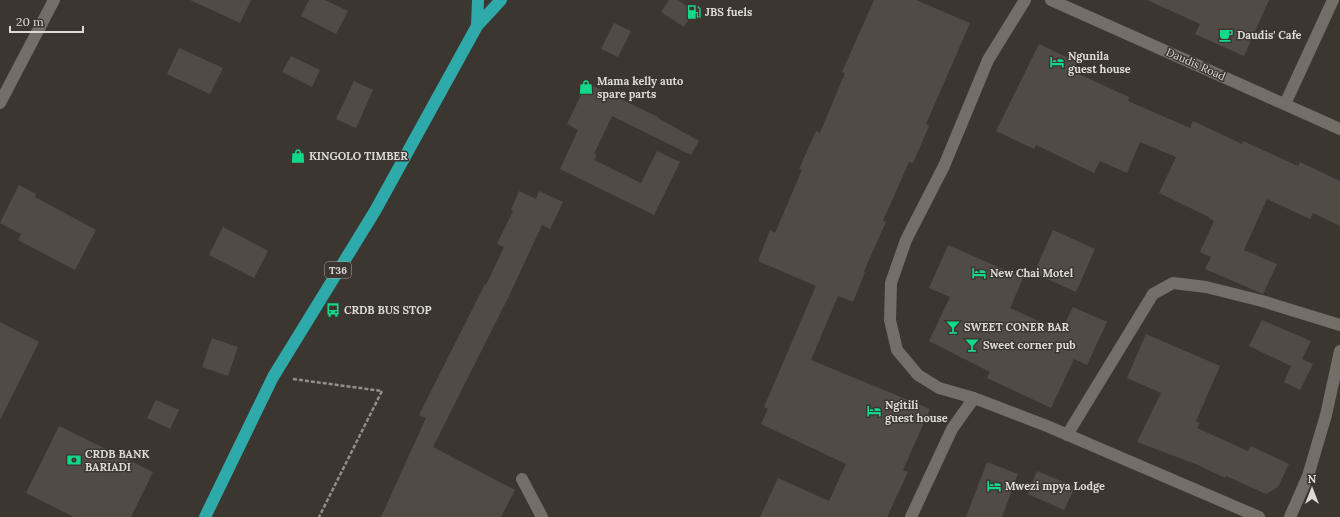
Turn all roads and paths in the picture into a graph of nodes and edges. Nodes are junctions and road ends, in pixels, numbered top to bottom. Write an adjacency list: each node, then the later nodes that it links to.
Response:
1 (54, 0): 8 (street)
2 (478, 0): 7 (highway, T36)
3 (501, 0): 7 (highway, T36)
4 (1025, 0): 14 (street)
5 (1052, 0): 9 (street, Daudis Road)
6 (1333, 0): 9 (street)
7 (477, 26): 13 (highway, T36)
8 (0, 103)
9 (1285, 104): 10 (street, Daudis Road)
10 (1340, 129)
11 (1340, 325): 15 (street)
12 (1340, 351): 22 (street)
13 (273, 377): 17 (highway, T36); 18 (path)
14 (974, 398): 15 (street); 20 (street)
15 (1067, 435): 21 (street)
16 (522, 479): 19 (street)
17 (205, 517)
18 (319, 517)
19 (542, 517)
20 (911, 517)
21 (1259, 517)
22 (1290, 517)

